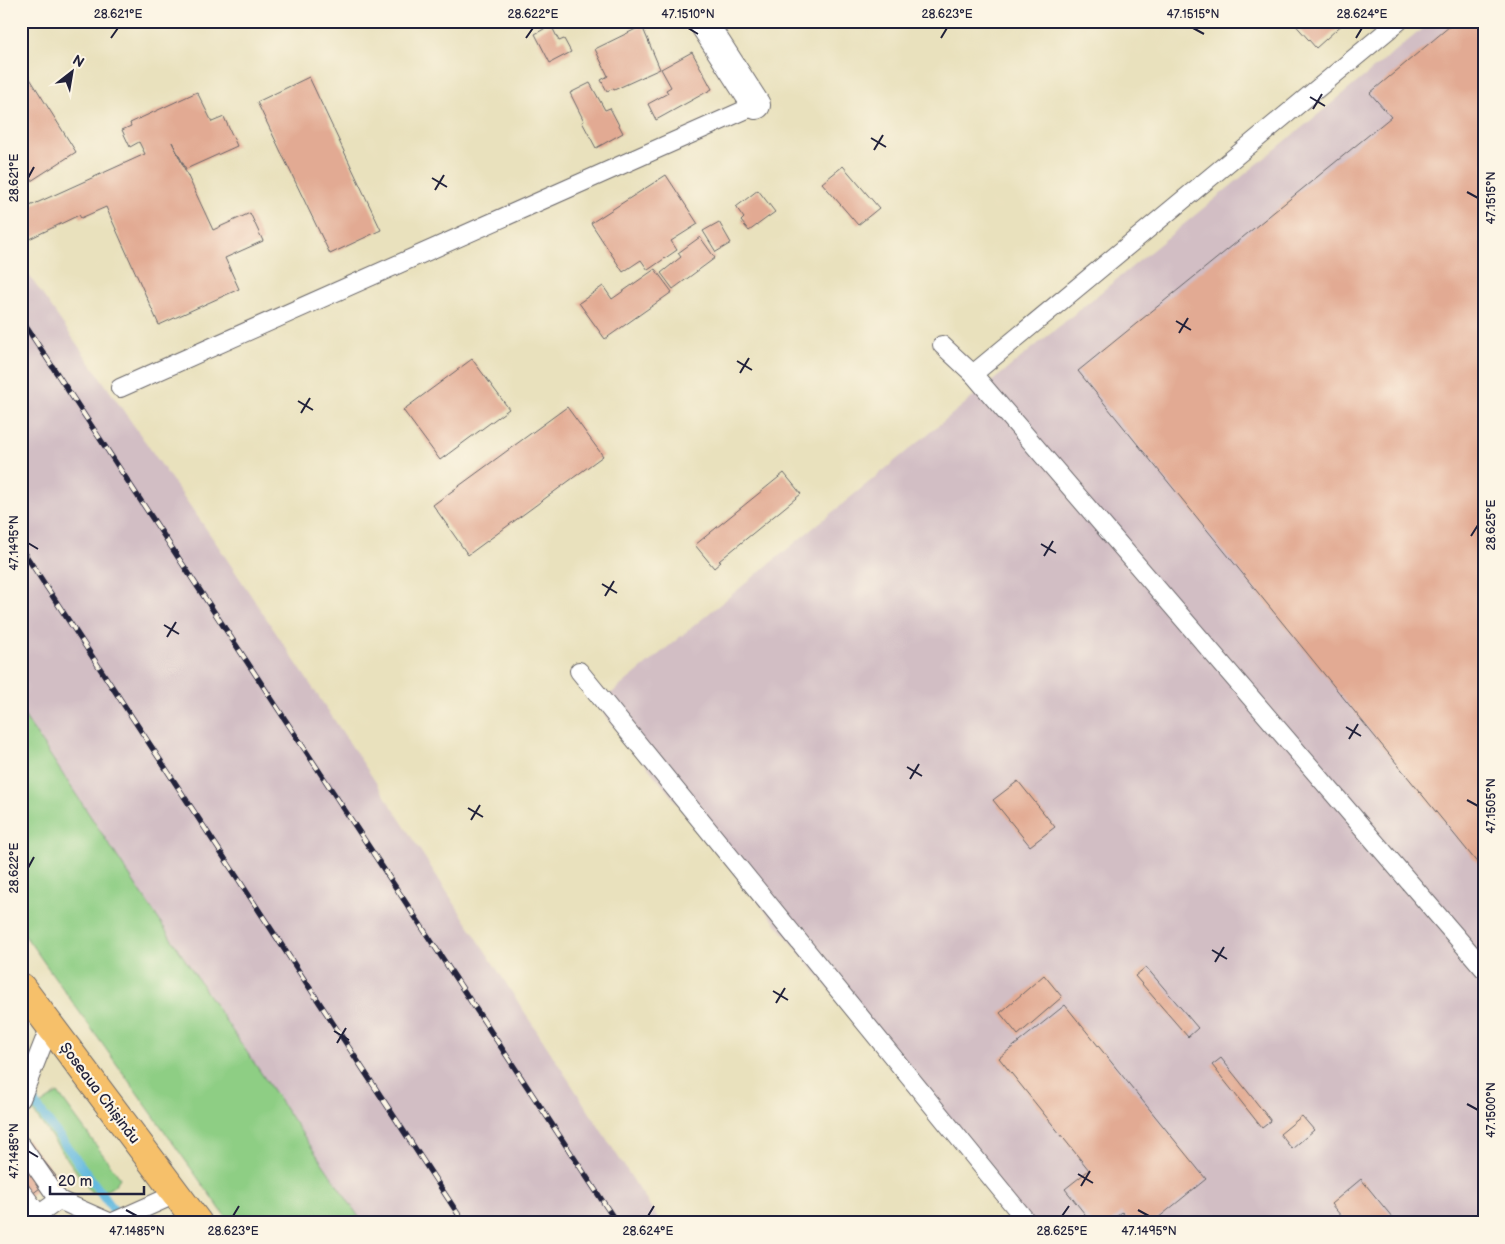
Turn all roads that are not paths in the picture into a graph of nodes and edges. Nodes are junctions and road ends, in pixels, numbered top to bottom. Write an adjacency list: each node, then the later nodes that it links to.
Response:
1 (702, 21): 3 (street)
2 (1399, 21): 5 (lane)
3 (756, 105): 6 (lane)
4 (942, 345): 5 (lane)
5 (973, 374): 8 (lane)
6 (120, 388)
7 (579, 671): 19 (lane)
8 (1484, 969)
9 (21, 987): 10 (highway, Șoseaua Chișinău)
10 (50, 1026): 11 (lane); 14 (highway, Șoseaua Chișinău)
11 (21, 1099)
12 (21, 1145): 15 (lane)
13 (21, 1191): 16 (lane)
14 (176, 1194): 17 (lane); 18 (highway, Șoseaua Chișinău)
15 (59, 1200): 16 (lane); 17 (lane)
16 (33, 1219)
17 (111, 1223)
18 (198, 1223)
19 (1028, 1223)

